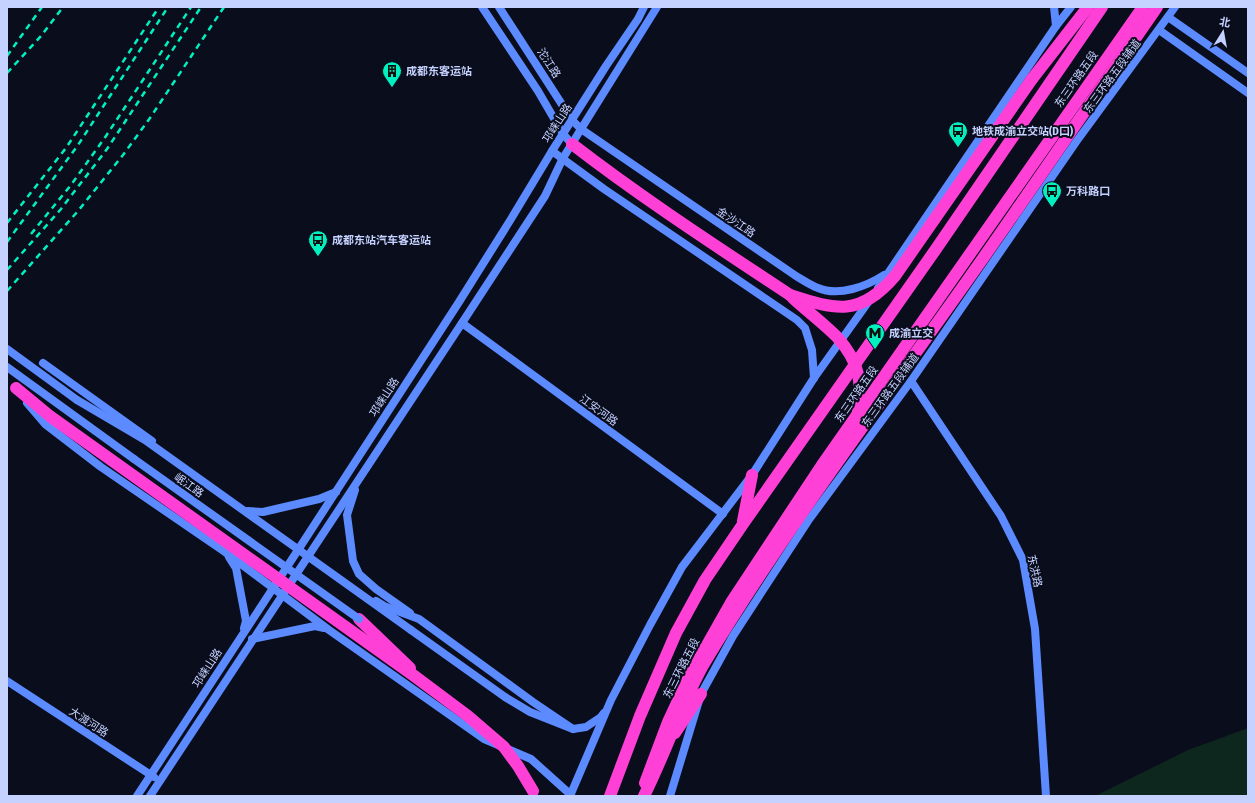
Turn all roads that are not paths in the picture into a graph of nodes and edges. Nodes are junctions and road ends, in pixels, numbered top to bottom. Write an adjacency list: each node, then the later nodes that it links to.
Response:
1 (482, 7): 19 (main road)
2 (499, 7): 17 (main road, 沱江路)
3 (644, 7): 17 (main road, 邛崃山路)
4 (657, 7): 18 (main road, 邛崃山路)
5 (1054, 7): 13 (main road)
6 (1071, 7): 13 (main road)
7 (1088, 7): 24 (highway, bridge)
8 (1102, 7): 38 (highway, 东三环路五段)
9 (1143, 7): 54 (highway, 东三环路五段)
10 (1157, 7): 32 (highway, bridge)
11 (1175, 7): 12 (main road, 东三环路五段辅道)
12 (1168, 17): 14 (main road, 东三环路五段辅道); 15 (main road)
13 (1056, 26): 23 (main road)
14 (1159, 30): 16 (main road); 30 (main road, 东三环路五段辅道)
15 (1248, 73)
16 (1248, 93)
17 (572, 120): 18 (main road, 沱江路); 19 (main road, 邛崃山路)
18 (581, 129): 20 (main road, 邛崃山路); 23 (main road, 金沙江路)
19 (563, 134): 20 (main road); 21 (main road, 邛崃山路)
20 (572, 144): 22 (main road, 邛崃山路); 24 (highway)
21 (552, 151): 22 (main road); 35 (main road, 邛崃山路)
22 (563, 158): 25 (main road, 邛崃山路); 29 (main road)
23 (889, 272): 29 (main road)
24 (790, 295): 32 (highway, bridge)
25 (462, 323): 34 (main road, 邛崃山路); 37 (main road, 江安河路)
26 (7, 349): 53 (main road, bridge)
27 (43, 363): 36 (main road)
28 (7, 367): 44 (main road, 岷江路, bridge)
29 (814, 378): 33 (main road)
30 (911, 381): 51 (main road, 东三环路五段辅道); 66 (main road, 东洪路)
31 (16, 388): 40 (main road); 50 (highway, bridge)
32 (852, 441): 54 (highway, bridge)
33 (752, 474): 37 (main road); 38 (highway)
34 (357, 482): 41 (main road, 邛崃山路); 45 (main road)
35 (336, 492): 36 (main road); 39 (main road, 邛崃山路)
36 (248, 511): 39 (main road)
37 (723, 514): 52 (main road)
38 (743, 524): 61 (highway, 东三环路五段)
39 (300, 547): 41 (main road); 42 (main road, 邛崃山路)
40 (225, 552): 42 (main road); 47 (main road)
41 (309, 554): 43 (main road, 邛崃山路); 45 (main road)
42 (273, 588): 43 (main road); 47 (main road, 邛崃山路)
43 (282, 594): 46 (main road); 48 (main road, 邛崃山路)
44 (359, 619): 50 (highway, bridge)
45 (419, 619): 53 (main road)
46 (329, 630): 48 (main road); 60 (main road)
47 (242, 634): 55 (main road, 邛崃山路)
48 (252, 639): 56 (main road, 邛崃山路)
49 (7, 681): 55 (main road, 大渡河路)
50 (433, 690): 57 (highway, bridge)
51 (701, 694): 54 (highway); 65 (main road)
52 (611, 700): 53 (main road); 60 (main road)
53 (573, 729)
54 (653, 770): 62 (highway, 东三环路五段); 63 (highway, bridge); 64 (highway, bridge)
55 (150, 774): 56 (main road, 大渡河路); 58 (main road, 邛崃山路)
56 (159, 781): 59 (main road, 邛崃山路)
57 (534, 794)
58 (137, 796)
59 (150, 796)
60 (570, 796)
61 (610, 796)
62 (640, 796)
63 (644, 796)
64 (649, 796)
65 (670, 796)
66 (1046, 796)

